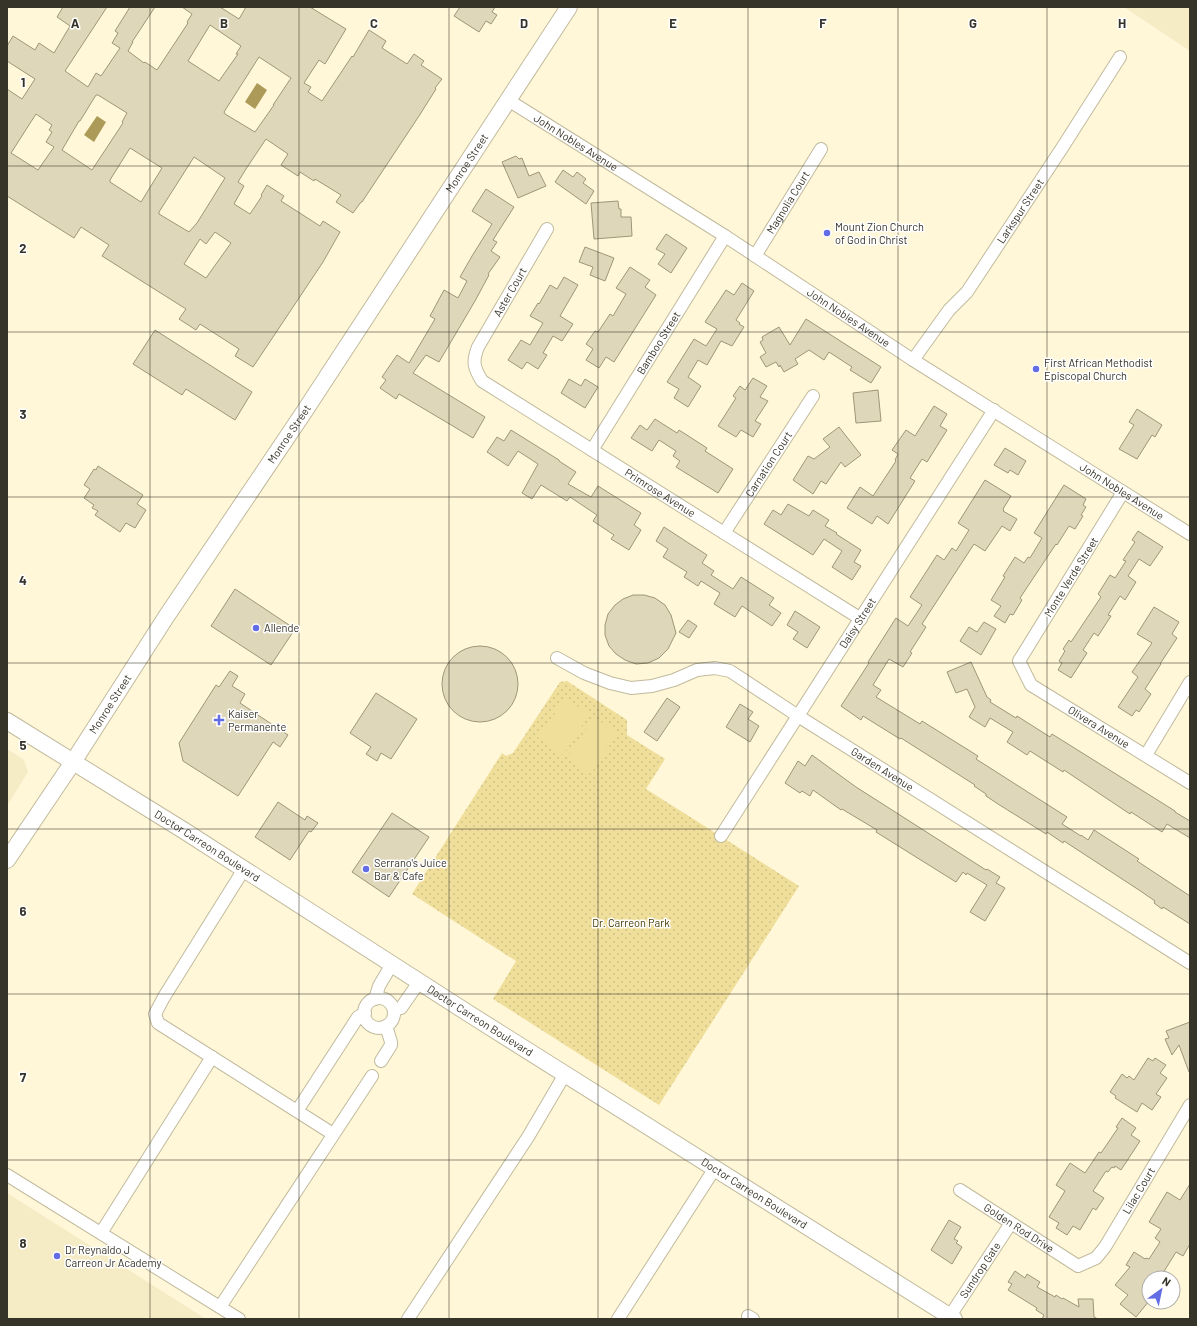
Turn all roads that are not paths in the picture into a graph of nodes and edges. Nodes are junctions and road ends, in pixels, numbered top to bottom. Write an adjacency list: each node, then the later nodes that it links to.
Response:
1 (569, 7): 3 (main road, Monroe Street)
2 (1120, 57): 9 (street, Larkspur Street)
3 (508, 100): 6 (street, John Nobles Avenue); 23 (main road, Monroe Street)
4 (821, 149): 7 (street, Magnolia Court)
5 (547, 229): 8 (street, Aster Court)
6 (725, 236): 7 (street, John Nobles Avenue); 12 (street, Bamboo Street)
7 (755, 256): 9 (street, John Nobles Avenue)
8 (475, 355): 12 (street, Primrose Avenue)
9 (913, 360): 11 (street, John Nobles Avenue)
10 (813, 396): 14 (street, Carnation Court)
11 (994, 410): 13 (street, John Nobles Avenue); 16 (street, Daisy Street)
12 (592, 450): 14 (street, Primrose Avenue)
13 (1123, 492): 15 (street, John Nobles Avenue); 18 (street, Monte Verde Street)
14 (724, 533): 16 (street, Primrose Avenue)
15 (1190, 534)
16 (861, 619): 20 (street, Daisy Street)
17 (557, 658): 20 (street, Garden Avenue)
18 (1019, 661): 22 (street, Olivera Avenue)
19 (1190, 682): 22 (street)
20 (798, 716): 25 (street, Daisy Street); 28 (street, Garden Avenue)
21 (7, 721): 23 (main road, Doctor Carreon Boulevard)
22 (1146, 755): 24 (street, Olivera Avenue)
23 (73, 762): 26 (main road, Monroe Street); 27 (main road, Doctor Carreon Boulevard)
24 (1190, 783)
25 (721, 836)
26 (7, 860)
27 (244, 869): 29 (main road, Doctor Carreon Boulevard); 35 (street)
28 (1190, 963)
29 (392, 964): 30 (main road, Doctor Carreon Boulevard); 31 (street)
30 (419, 982): 32 (street); 37 (main road, Doctor Carreon Boulevard)
31 (375, 998): 32 (street); 33 (street)
32 (394, 1010): 34 (street)
33 (365, 1013): 34 (street); 40 (street)
34 (386, 1026): 36 (street)
35 (212, 1057): 40 (street); 46 (street)
36 (381, 1062)
37 (565, 1074): 42 (main road, Doctor Carreon Boulevard); 51 (street)
38 (372, 1076): 41 (street)
39 (1190, 1105): 47 (street, Lilac Court)
40 (297, 1112): 41 (street)
41 (333, 1134): 48 (street)
42 (715, 1168): 49 (main road, Doctor Carreon Boulevard); 52 (street)
43 (7, 1175): 46 (street)
44 (960, 1190): 45 (street, Golden Rod Drive)
45 (1011, 1223): 47 (street, Golden Rod Drive); 49 (street, Sundrop Gate)
46 (101, 1233): 48 (street)
47 (1078, 1266)
48 (220, 1307): 50 (street)
49 (952, 1318)
50 (239, 1319)
51 (408, 1319)
52 (618, 1319)

